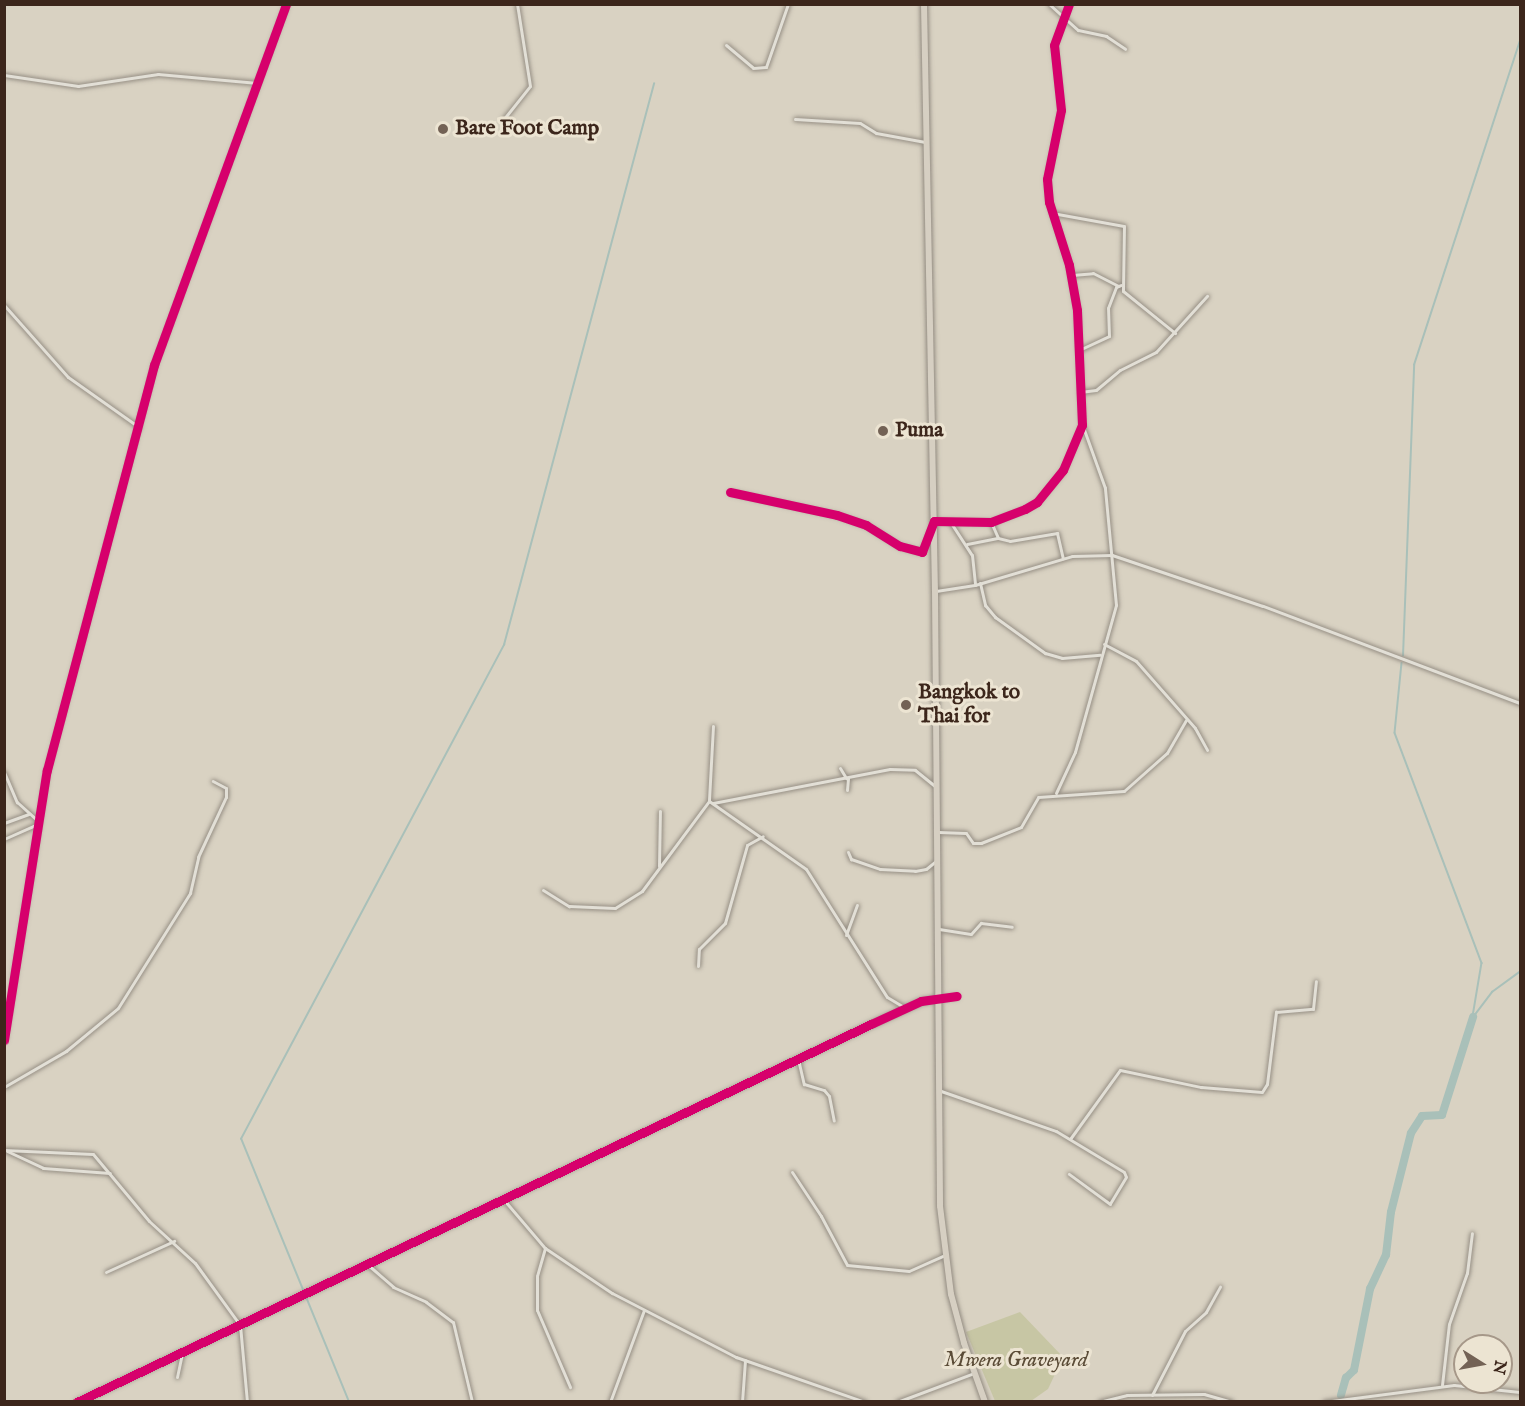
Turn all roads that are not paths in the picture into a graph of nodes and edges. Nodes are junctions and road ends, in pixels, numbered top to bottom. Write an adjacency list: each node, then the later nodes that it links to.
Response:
1 (285, 4): 11 (street)
2 (517, 4): 13 (street)
3 (788, 4): 8 (street)
4 (924, 4): 14 (highway)
5 (1049, 4): 7 (street)
6 (1069, 4): 7 (street)
7 (1062, 18): 9 (street); 15 (street)
8 (726, 45)
9 (1125, 49)
10 (4, 75): 11 (street)
11 (258, 83): 24 (street)
12 (795, 119): 14 (street)
13 (503, 120)
14 (927, 143): 26 (highway)
15 (1052, 213): 16 (street); 17 (street)
16 (1071, 275): 17 (street); 21 (street)
17 (1119, 286): 20 (street); 21 (street)
18 (1207, 296): 20 (street)
19 (4, 305): 24 (street)
20 (1175, 333): 22 (street)
21 (1078, 350): 22 (street)
22 (1080, 392): 23 (street)
23 (1082, 425): 27 (street); 31 (street)
24 (139, 427): 52 (street)
25 (730, 492): 26 (street)
26 (934, 521): 28 (street); 35 (highway)
27 (992, 522): 28 (street); 29 (street)
28 (951, 523): 30 (street)
29 (998, 538): 30 (street); 32 (street)
30 (967, 544): 34 (street)
31 (1112, 555): 32 (street); 36 (street); 38 (street)
32 (1063, 558): 33 (street)
33 (980, 583): 34 (street); 37 (street)
34 (975, 585): 35 (street)
35 (935, 591): 46 (highway)
36 (1104, 644): 37 (street); 39 (street)
37 (1100, 655): 48 (street)
38 (1521, 703)
39 (1186, 720): 41 (street); 48 (street)
40 (713, 726): 49 (street)
41 (1208, 750)
42 (840, 768): 44 (street)
43 (5, 773): 51 (street)
44 (847, 778): 46 (street); 47 (street); 49 (street)
45 (213, 781): 72 (street)
46 (937, 788): 54 (highway)
47 (847, 790)
48 (1056, 793): 54 (street)
49 (711, 802): 55 (street); 59 (street)
50 (660, 811): 59 (street)
51 (29, 814): 52 (street); 53 (street)
52 (37, 822): 56 (street); 70 (street)
53 (4, 823)
54 (938, 832): 58 (highway)
55 (763, 836): 64 (street); 65 (street)
56 (4, 839)
57 (848, 852): 58 (street)
58 (938, 859): 63 (highway)
59 (659, 868): 60 (street)
60 (543, 890)
61 (857, 905): 64 (street)
62 (1012, 927): 63 (street)
63 (939, 929): 68 (highway)
64 (846, 935): 69 (street)
65 (698, 966)
66 (1316, 981): 75 (street)
67 (957, 996): 68 (street)
68 (939, 998): 69 (street); 73 (highway)
69 (905, 1008): 71 (street)
70 (4, 1040)
71 (798, 1059): 74 (street); 80 (street)
72 (4, 1087)
73 (939, 1091): 75 (street); 84 (highway)
74 (834, 1121)
75 (1070, 1138): 79 (street)
76 (5, 1150): 78 (street); 78 (street)
77 (792, 1172): 84 (street)
78 (111, 1173): 82 (street)
79 (1069, 1174)
80 (504, 1200): 83 (street); 85 (street)
81 (1472, 1233): 94 (street)
82 (174, 1241): 86 (street); 89 (street)
83 (545, 1248): 88 (street); 95 (street)
84 (945, 1256): 92 (highway)
85 (367, 1263): 89 (street); 100 (street)
86 (105, 1272)
87 (1220, 1287): 97 (street)
88 (644, 1310): 91 (street); 101 (street)
89 (240, 1325): 90 (street); 99 (street)
90 (183, 1351): 93 (street); 98 (street)
91 (744, 1360): 102 (street); 103 (street)
92 (974, 1373): 104 (street); 105 (highway)
93 (177, 1377)
94 (1442, 1385): 96 (street); 108 (street)
95 (570, 1387)
96 (1521, 1392)
97 (1152, 1395): 106 (street); 107 (street)
98 (76, 1401)
99 (248, 1401)
100 (472, 1401)
101 (610, 1401)
102 (742, 1401)
103 (865, 1401)
104 (897, 1401)
105 (985, 1401)
106 (1100, 1401)
107 (1233, 1401)
108 (1324, 1401)

